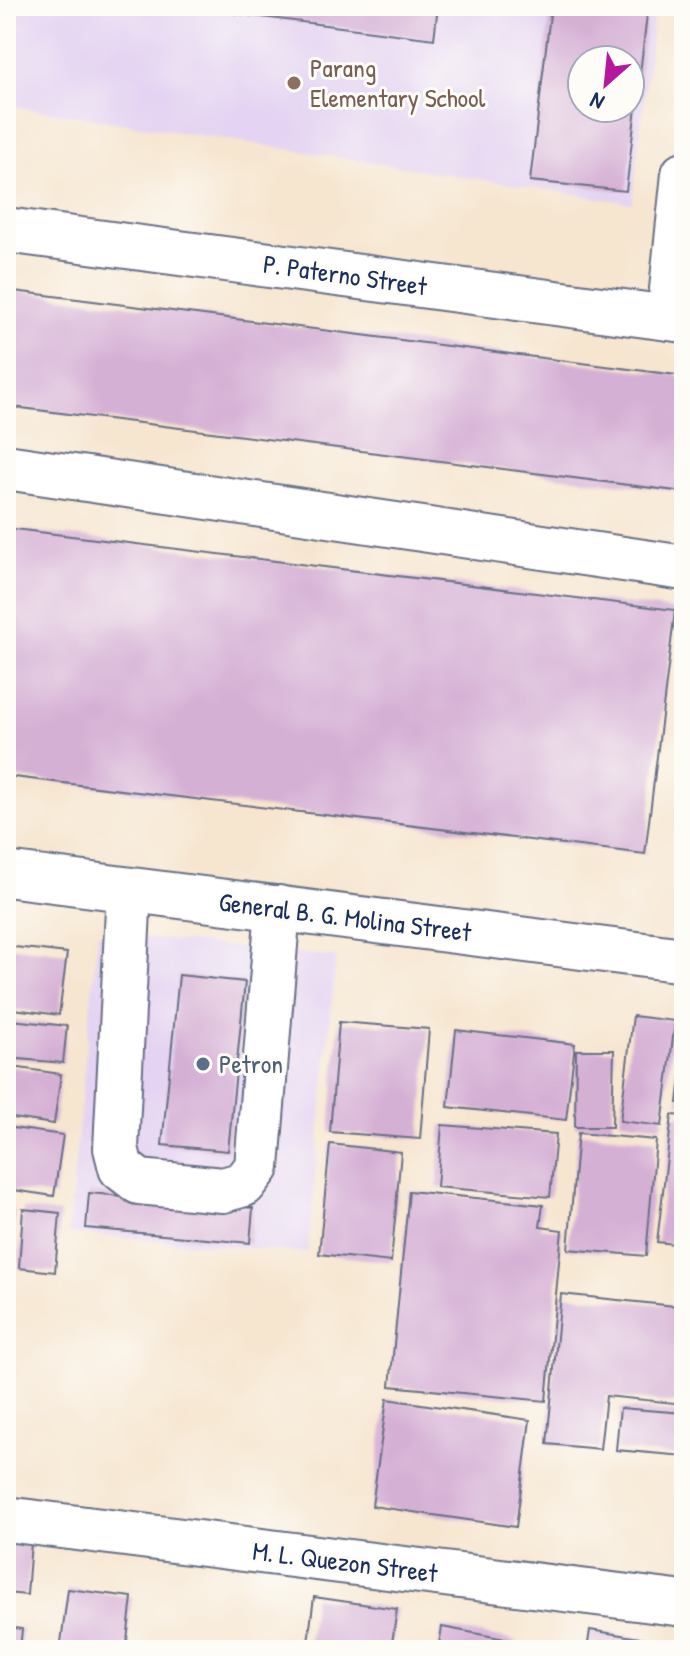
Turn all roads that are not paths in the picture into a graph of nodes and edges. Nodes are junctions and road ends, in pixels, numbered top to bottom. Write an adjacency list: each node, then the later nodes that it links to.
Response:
1 (684, 174): 3 (street)
2 (6, 230): 3 (street, P. Paterno Street)
3 (677, 319)
4 (6, 467): 5 (street)
5 (684, 568)
6 (6, 874): 7 (street, General B. G. Molina Street)
7 (129, 890): 8 (street, General B. G. Molina Street); 8 (street)
8 (278, 908): 9 (street, General B. G. Molina Street)
9 (684, 960)
10 (6, 1519): 11 (street, M. L. Quezon Street)
11 (684, 1604)

